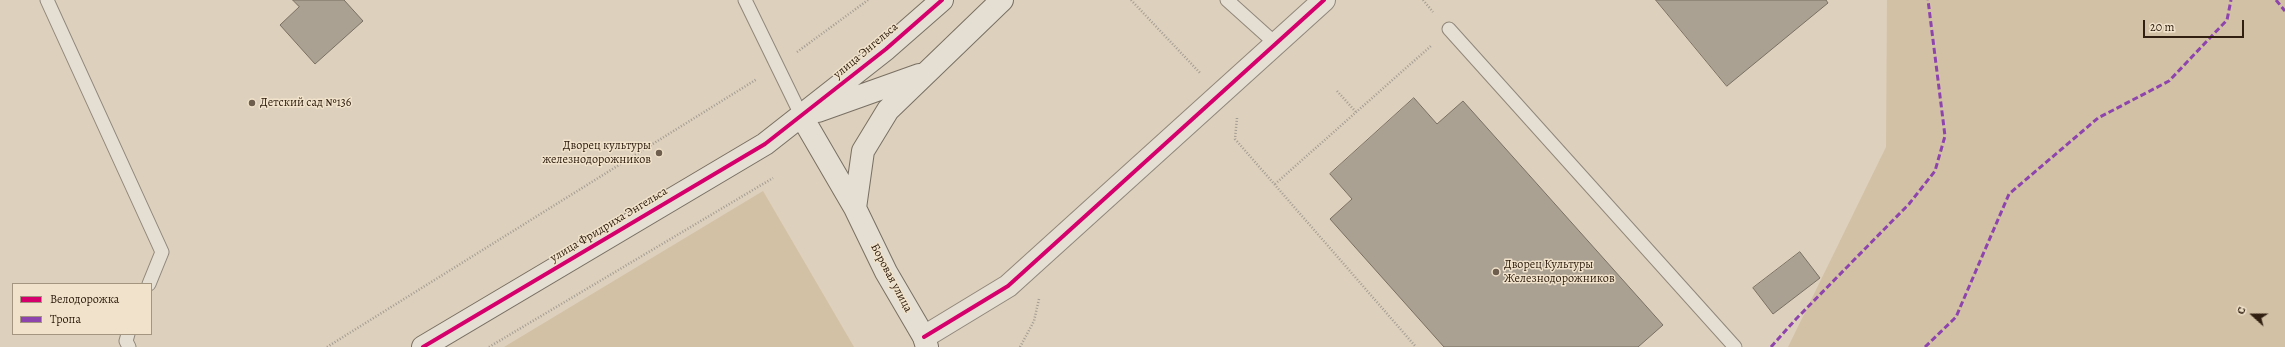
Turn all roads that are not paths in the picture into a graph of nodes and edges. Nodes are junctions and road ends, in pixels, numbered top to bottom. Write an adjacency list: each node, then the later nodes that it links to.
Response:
1 (47, 0): 12 (lane)
2 (745, 0): 10 (lane)
3 (942, 0): 10 (street, улица Энгельса)
4 (1002, 0): 9 (street)
5 (1227, 0): 8 (lane)
6 (1324, 0): 8 (street)
7 (1449, 29): 17 (lane)
8 (1276, 44): 14 (street)
9 (925, 73): 10 (street); 11 (street)
10 (802, 117): 11 (street, Боровая улица); 16 (street, улица Фридриха Энгельса)
11 (855, 208): 14 (street, Боровая улица)
12 (149, 283)
13 (128, 335): 15 (lane)
14 (925, 342)
15 (129, 347)
16 (423, 347)
17 (1735, 347)

